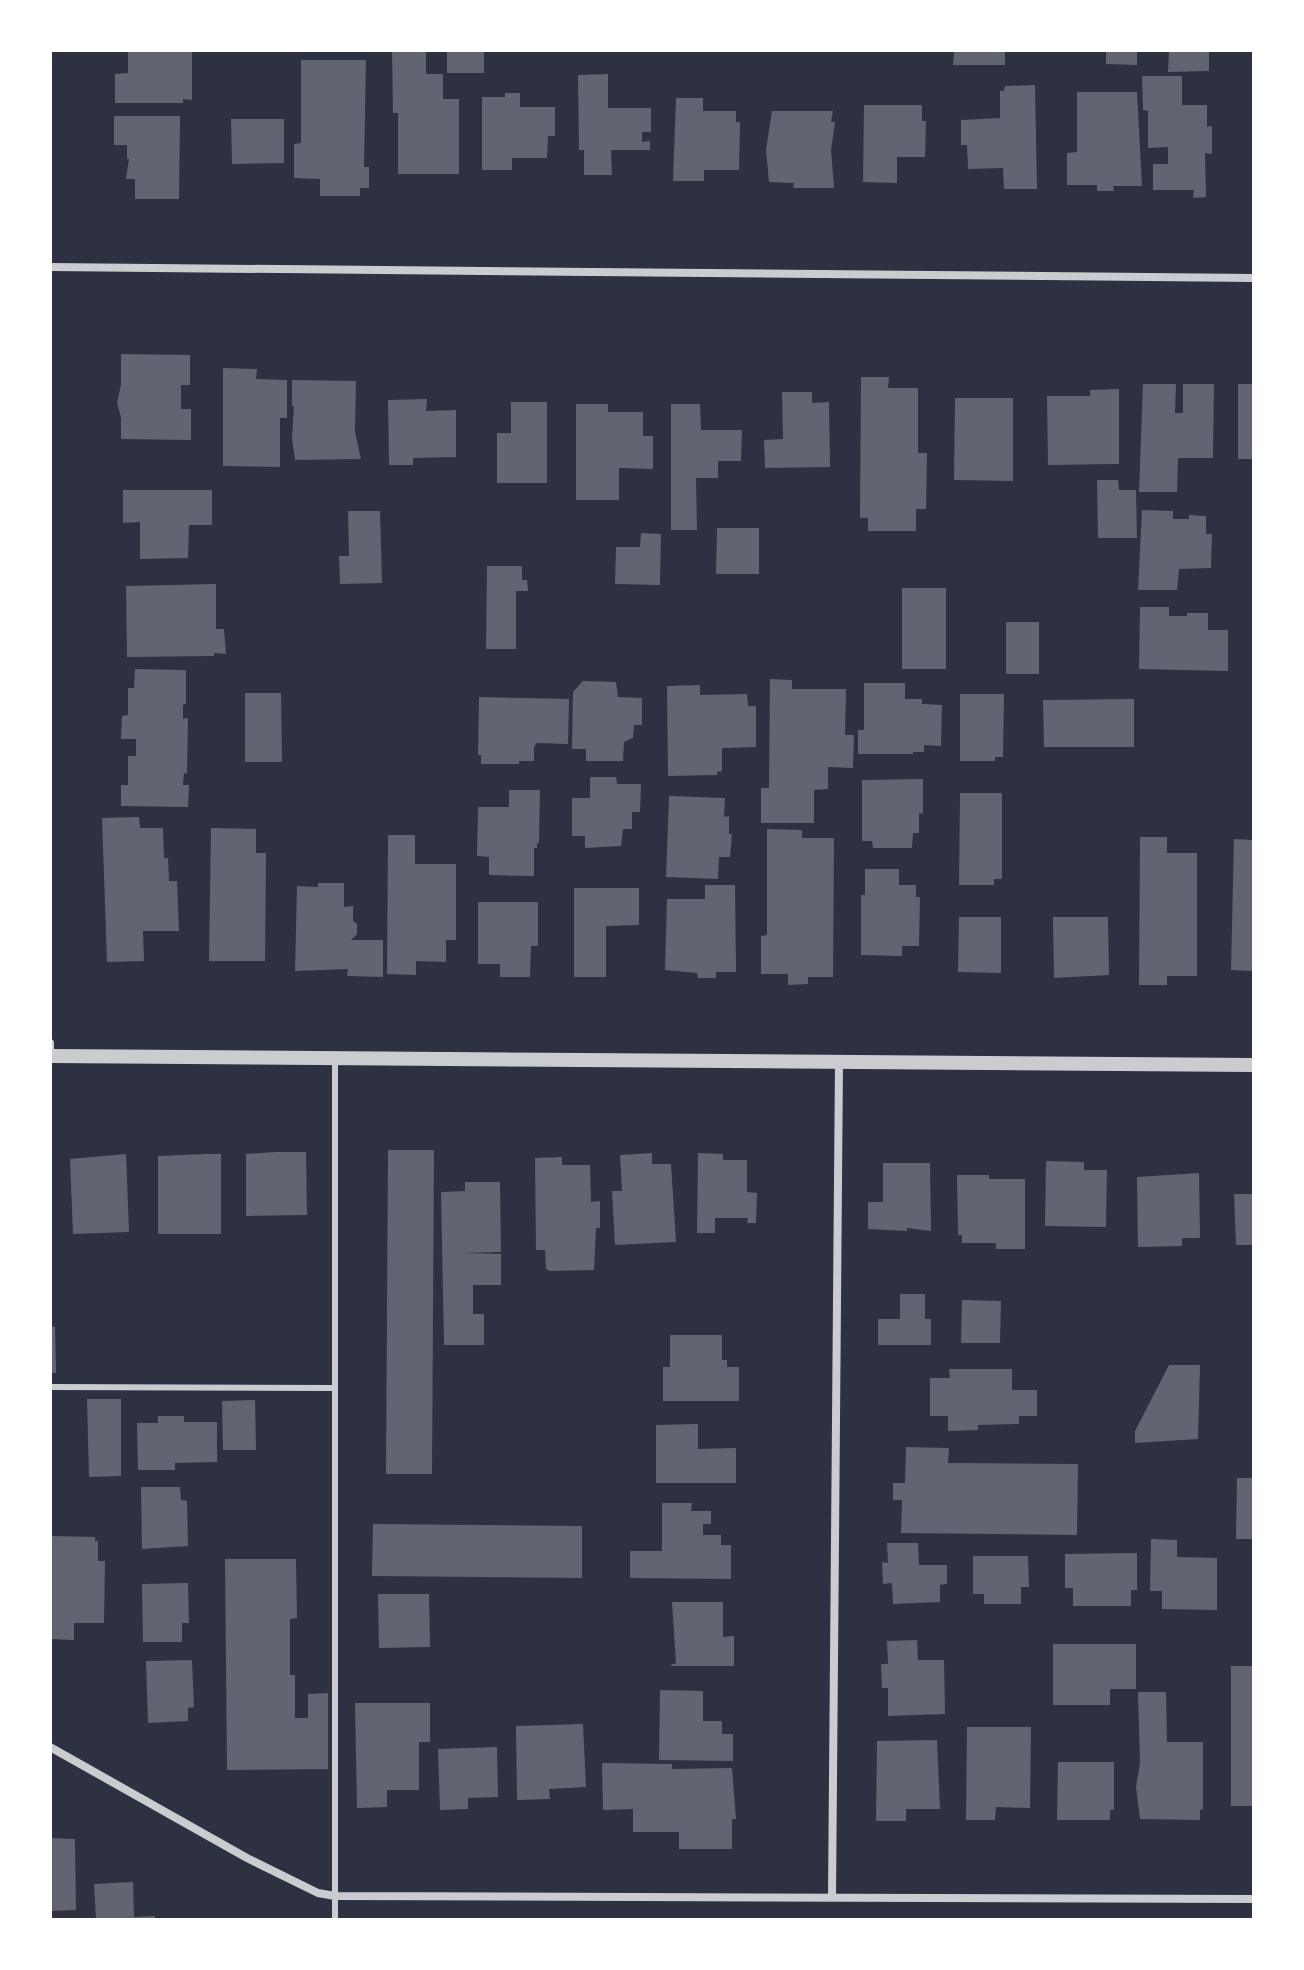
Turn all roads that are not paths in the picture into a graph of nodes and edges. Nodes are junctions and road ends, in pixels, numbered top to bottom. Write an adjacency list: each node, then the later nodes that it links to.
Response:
1 (50, 267): 2 (street)
2 (1254, 278)
3 (50, 1043): 4 (street)
4 (50, 1056): 5 (street)
5 (335, 1058): 6 (street); 9 (lane)
6 (839, 1063): 7 (street); 12 (street)
7 (1254, 1065)
8 (50, 1387): 9 (lane)
9 (335, 1388): 11 (lane)
10 (50, 1747): 11 (street)
11 (335, 1896): 12 (street); 14 (lane)
12 (832, 1897): 13 (street)
13 (1254, 1899)
14 (335, 1920)

